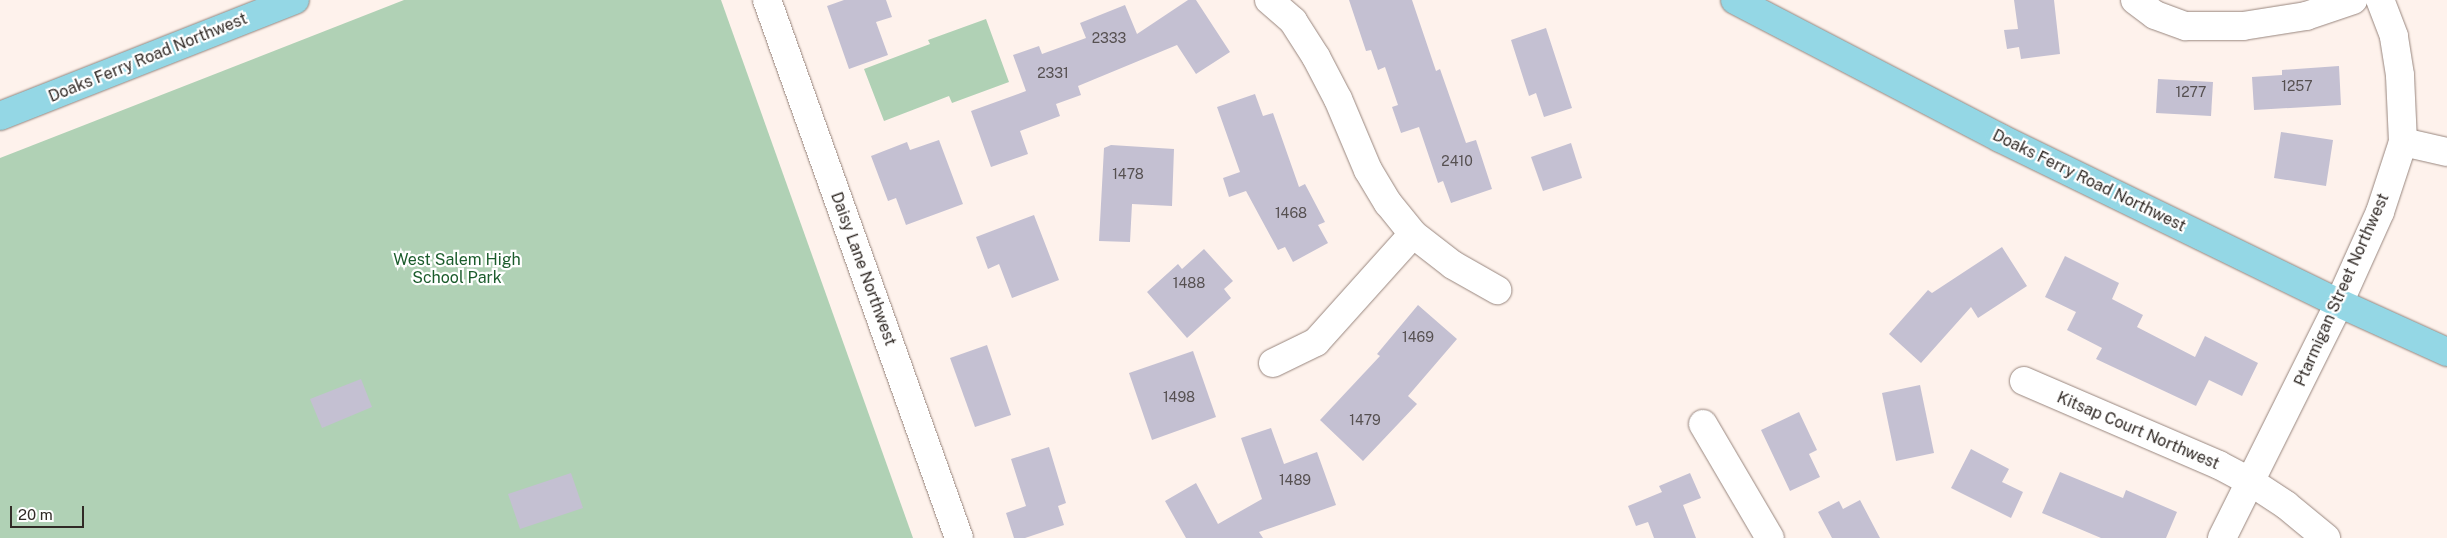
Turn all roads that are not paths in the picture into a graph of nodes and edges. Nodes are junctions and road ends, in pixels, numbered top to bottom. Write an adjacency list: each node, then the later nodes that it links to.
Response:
1 (296, 0): 8 (main road, Doaks Ferry Road Northwest)
2 (767, 0): 19 (street, Daisy Lane Northwest)
3 (1269, 0): 11 (street)
4 (1735, 0): 13 (main road, Doaks Ferry Road Northwest)
5 (2136, 0): 6 (street)
6 (2353, 0)
7 (2380, 0): 9 (street, Ptarmigan Street Northwest)
8 (0, 116)
9 (2403, 142): 10 (street); 13 (street, Ptarmigan Street Northwest)
10 (2447, 152)
11 (1413, 234): 12 (street); 15 (street)
12 (1498, 290)
13 (2339, 303): 14 (main road, Doaks Ferry Road Northwest); 18 (street, Ptarmigan Street Northwest)
14 (2447, 352)
15 (1273, 363)
16 (2024, 381): 18 (street, Kitsap Court Northwest)
17 (1703, 424): 20 (street)
18 (2251, 482): 21 (street, Ptarmigan Street Northwest); 22 (street, Kitsap Court Northwest)
19 (959, 538)
20 (1770, 538)
21 (2222, 538)
22 (2326, 538)

